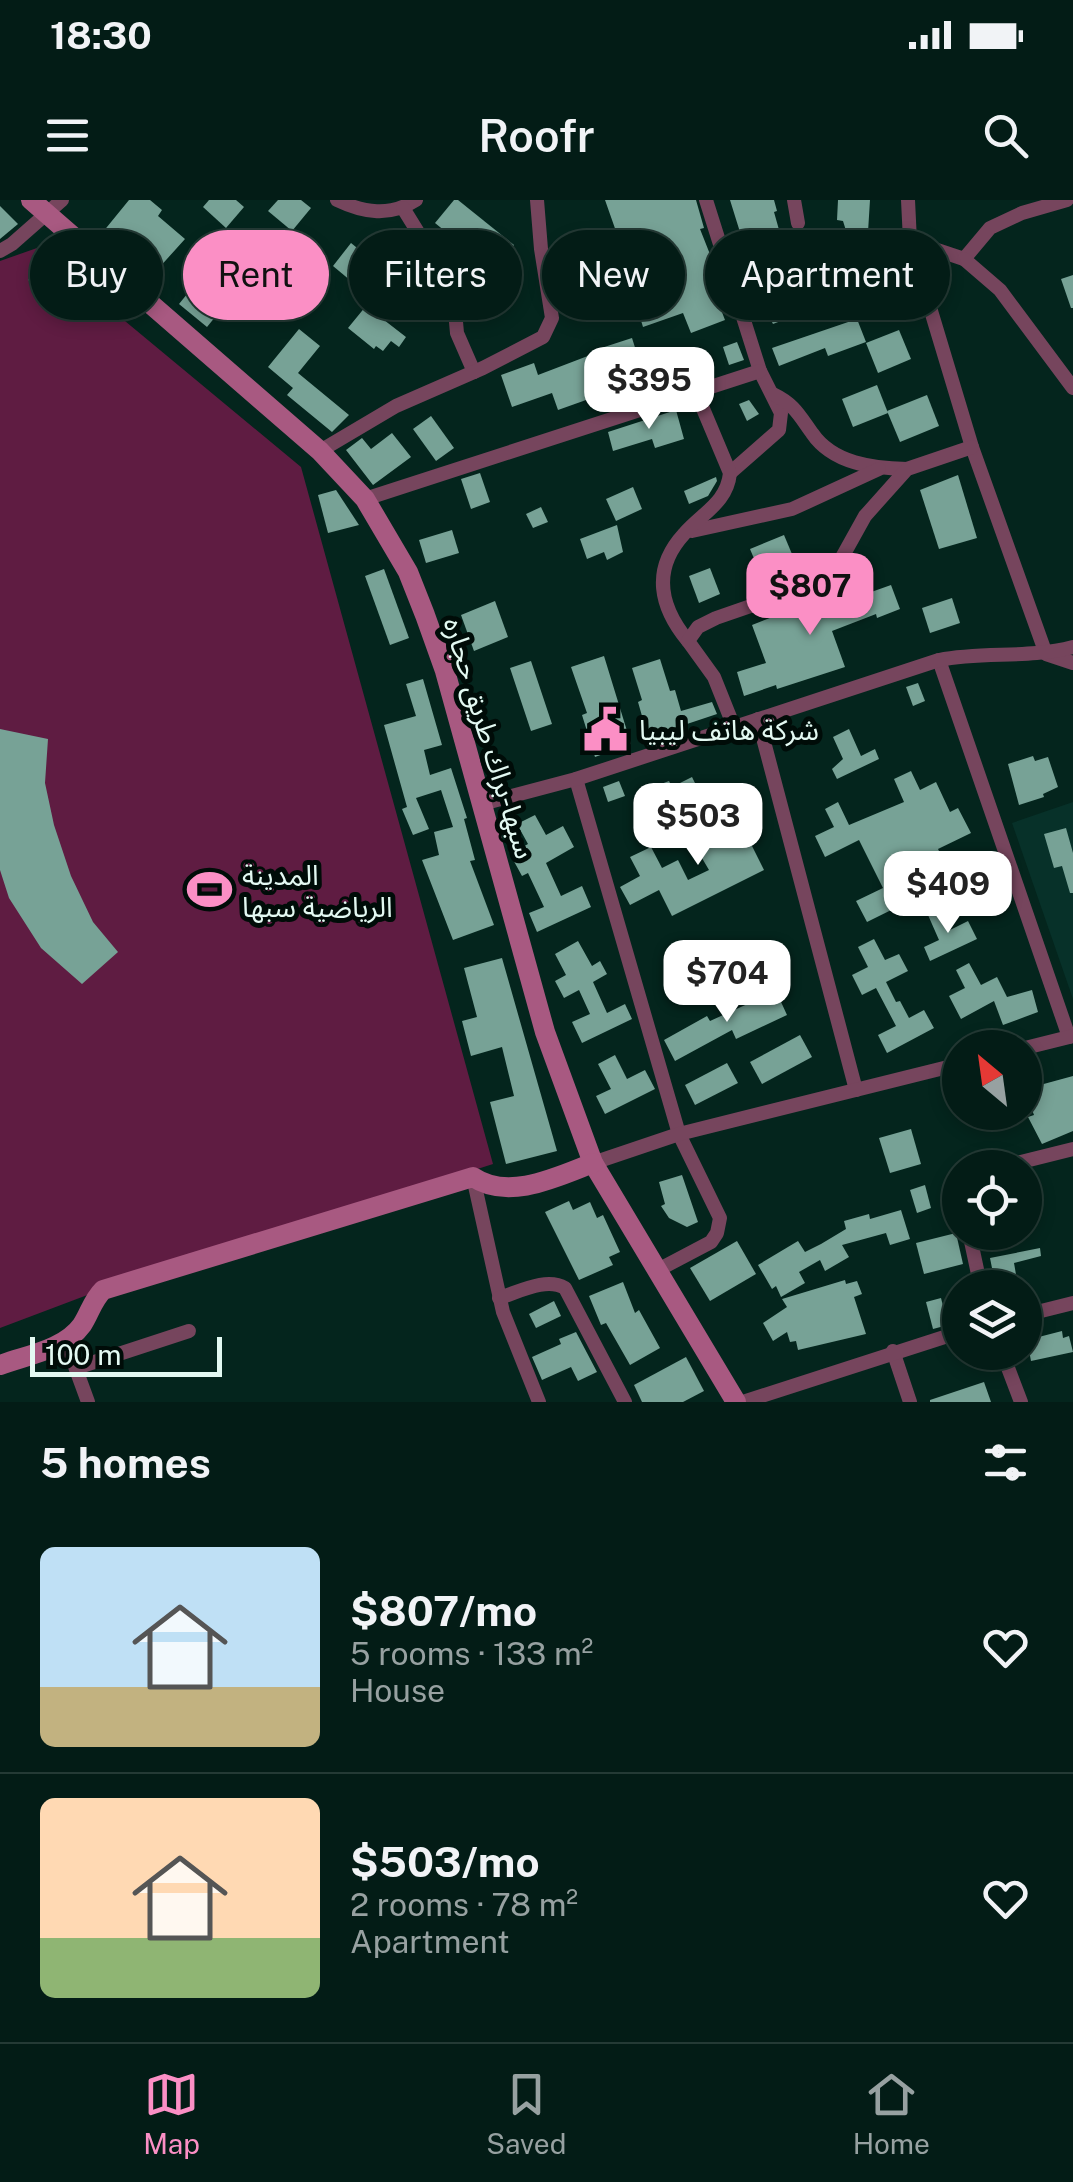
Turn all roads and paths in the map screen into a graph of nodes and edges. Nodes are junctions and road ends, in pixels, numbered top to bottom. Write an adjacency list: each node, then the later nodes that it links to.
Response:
1 (62, 200): 10 (street)
2 (337, 200): 8 (street)
3 (538, 200): 18 (street)
4 (706, 200): 17 (street)
5 (794, 200): 11 (street)
6 (908, 200): 12 (street)
7 (1067, 200): 9 (street)
8 (409, 204): 18 (street)
9 (1040, 205): 15 (street)
10 (38, 207): 13 (street); 23 (main road, سبها-براك طريق حجاره)
11 (798, 223)
12 (910, 230)
13 (0, 251)
14 (950, 255): 15 (street)
15 (964, 260): 19 (street)
16 (934, 320): 22 (street)
17 (760, 371): 20 (street); 21 (street)
18 (474, 372): 23 (street)
19 (1073, 388)
20 (696, 392): 26 (street); 27 (street)
21 (773, 394): 24 (street); 26 (street)
22 (972, 447): 25 (street); 31 (street)
23 (320, 451): 27 (main road, سبها-براك طريق حجاره)
24 (879, 468): 25 (street); 28 (street)
25 (906, 469): 29 (street)
26 (730, 473): 28 (street)
27 (365, 500): 37 (main road, سبها-براك طريق حجاره)
28 (686, 532): 29 (street)
29 (688, 641): 35 (street)
30 (1073, 647): 31 (street)
31 (1046, 654): 32 (street); 33 (street)
32 (939, 660): 34 (street); 38 (street)
33 (1073, 662)
34 (758, 719): 35 (street); 41 (street)
35 (734, 727): 36 (street)
36 (576, 779): 37 (street); 42 (street)
37 (482, 804): 45 (main road, سبها-براك طريق حجاره)
38 (1071, 1036): 39 (street)
39 (1042, 1044)
40 (942, 1068): 41 (street)
41 (856, 1090): 42 (street)
42 (680, 1134): 45 (street); 47 (street)
43 (1073, 1150): 44 (street)
44 (1042, 1157)
45 (593, 1164): 46 (main road); 47 (main road, سبها-براك طريق حجاره)
46 (472, 1177): 48 (street); 53 (main road)
47 (656, 1271): 61 (main road, سبها-براك طريق حجاره)
48 (499, 1298): 59 (street); 60 (street)
49 (1073, 1303): 50 (street)
50 (1042, 1310)
51 (189, 1330): 56 (street)
52 (942, 1337): 54 (street)
53 (66, 1342): 55 (main road); 56 (street)
54 (894, 1352): 61 (street); 62 (street)
55 (0, 1364)
56 (76, 1368): 58 (street)
57 (1009, 1370): 63 (street)
58 (88, 1402)
59 (538, 1402)
60 (626, 1402)
61 (739, 1402)
62 (910, 1402)
63 (1021, 1402)

